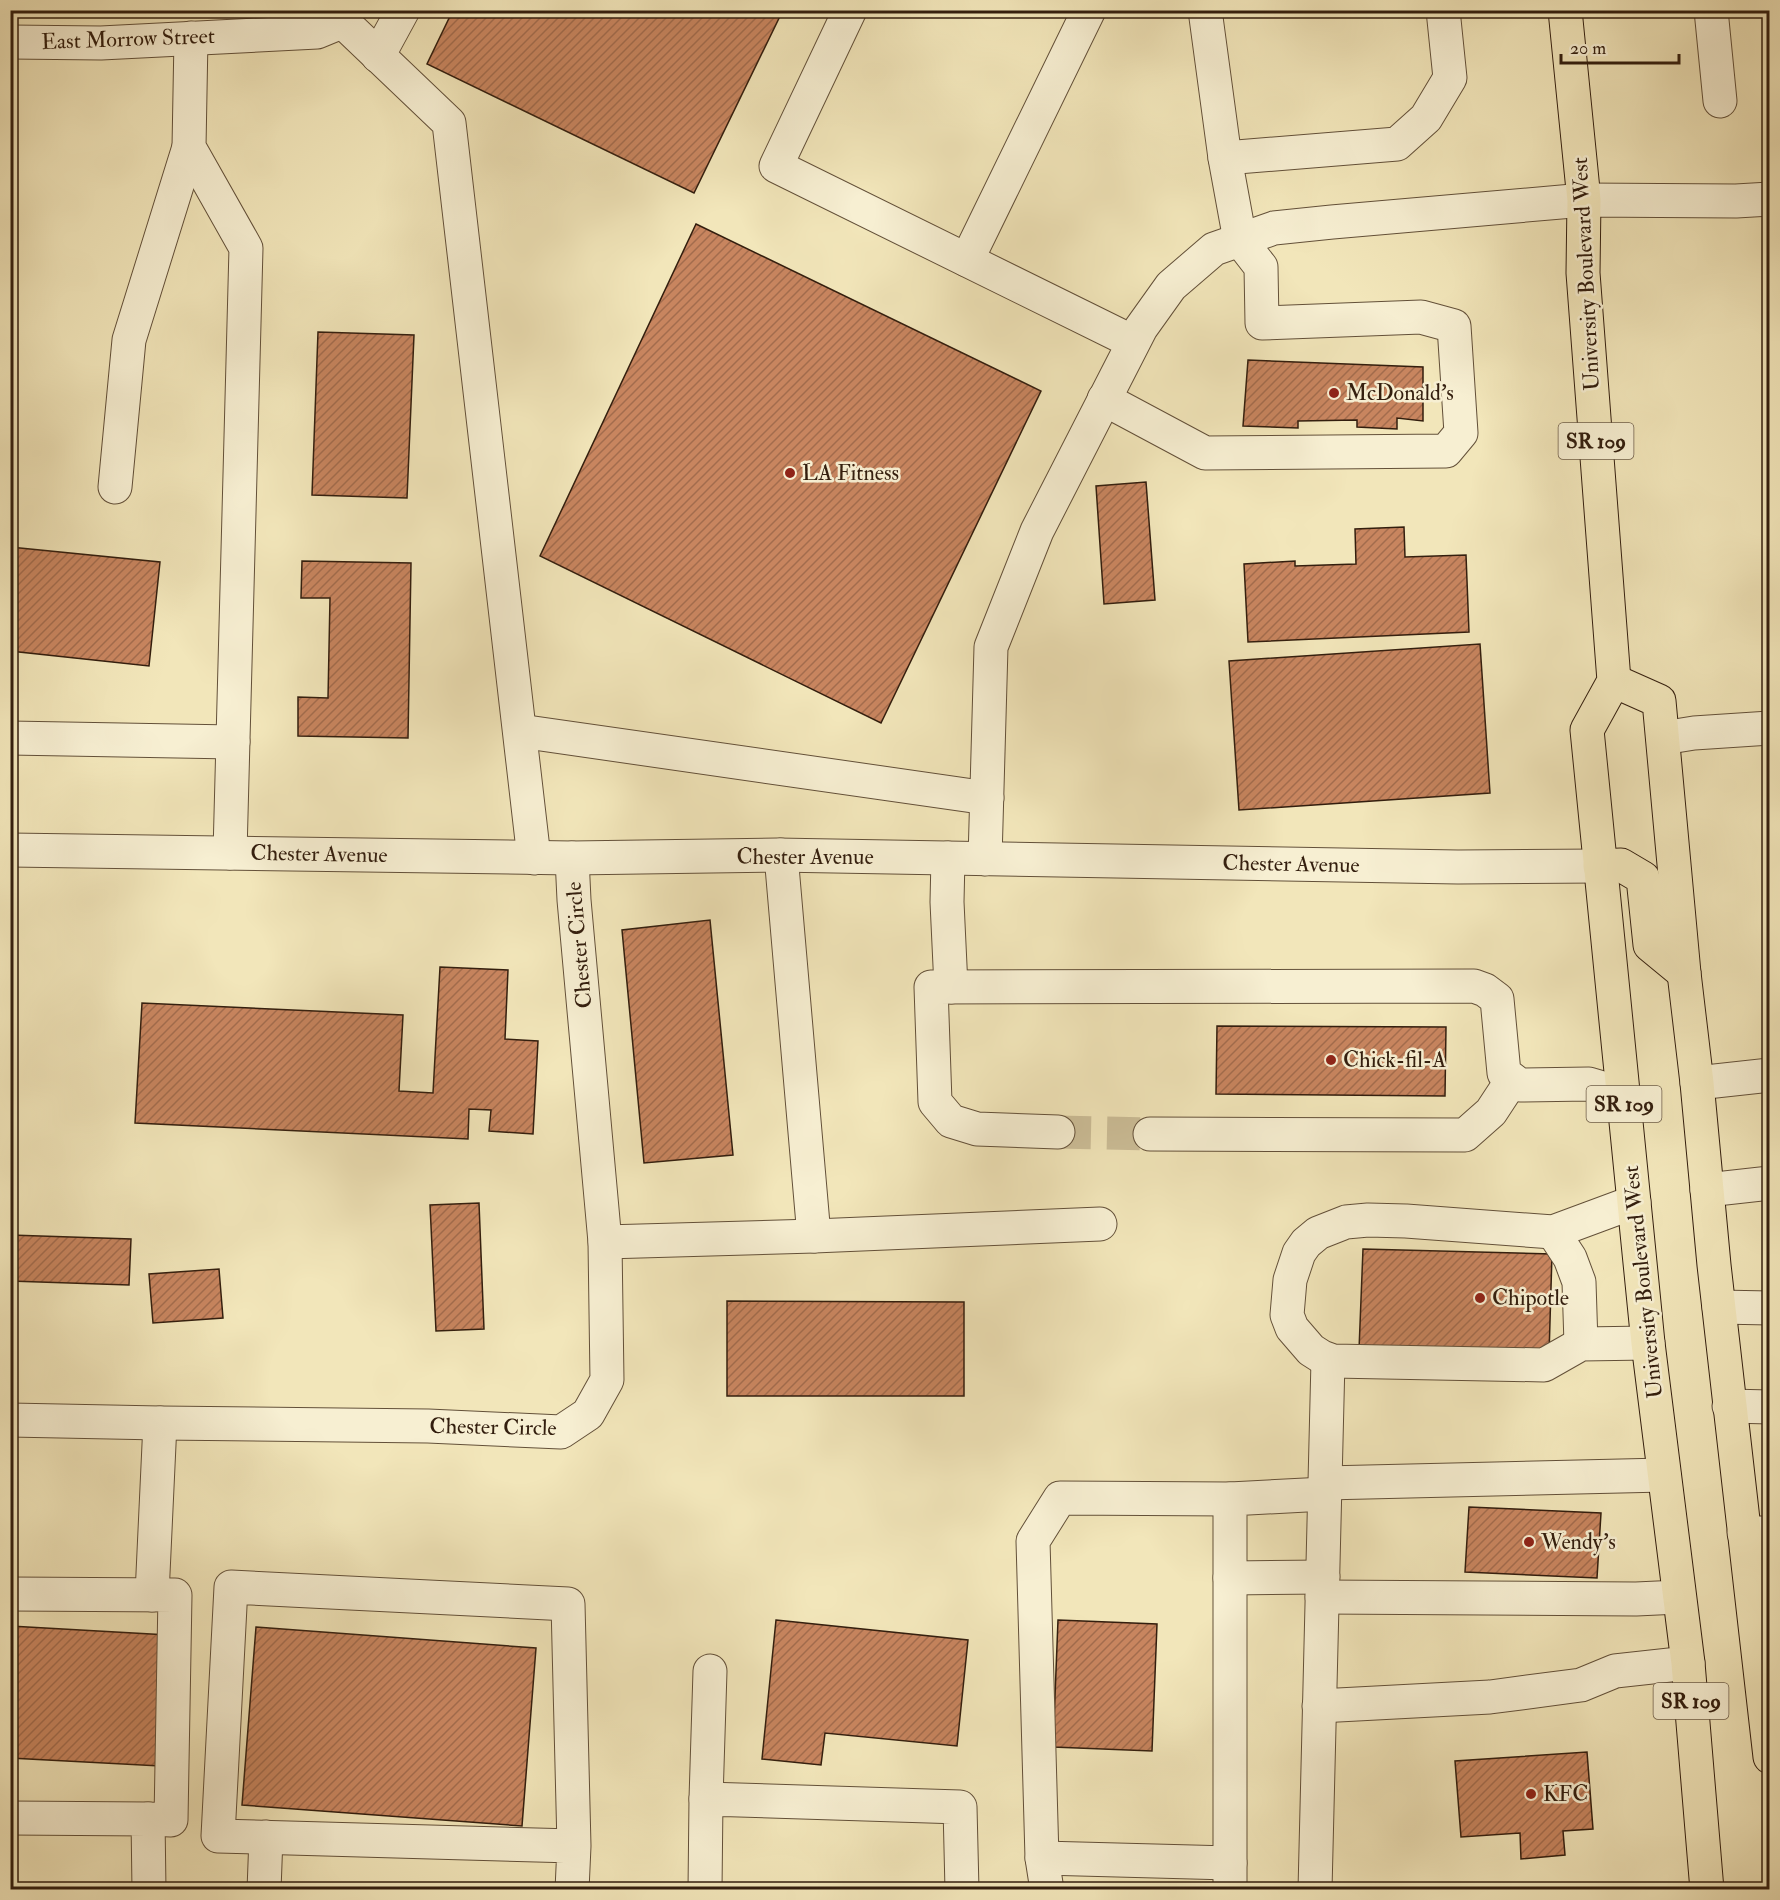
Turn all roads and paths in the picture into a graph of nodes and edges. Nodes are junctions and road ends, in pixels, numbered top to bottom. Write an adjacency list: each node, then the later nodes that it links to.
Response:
1 (403, 10): 11 (street)
2 (850, 10): 18 (street)
3 (1089, 10): 18 (street)
4 (1205, 10): 14 (street)
5 (1443, 10): 14 (street)
6 (1565, 10): 16 (main road, University Boulevard West / SR 109)
7 (1711, 10): 12 (street)
8 (335, 21): 9 (street, East Morrow Street); 11 (street)
9 (191, 38): 10 (street, East Morrow Street); 13 (street)
10 (10, 42)
11 (378, 56): 24 (street)
12 (1720, 101)
13 (189, 147): 21 (street); 27 (street)
14 (1225, 158): 17 (street)
15 (1770, 199): 16 (street)
16 (1584, 200): 17 (street); 22 (main road, University Boulevard West / SR 109)
17 (1240, 240): 19 (street); 20 (street)
18 (967, 260): 19 (street)
19 (1133, 342): 20 (street)
20 (1104, 399): 28 (street)
21 (115, 487)
22 (1614, 681): 26 (main road, SR 109); 36 (main road, University Boulevard West / SR 109)
23 (1770, 728): 26 (street)
24 (520, 731): 28 (street); 32 (street)
25 (10, 738): 27 (street)
26 (1663, 738): 37 (main road, SR 109)
27 (233, 742): 30 (street)
28 (987, 798): 35 (street)
29 (10, 850): 30 (street, Chester Avenue)
30 (230, 853): 32 (street, Chester Avenue)
31 (781, 855): 33 (street, Chester Avenue); 34 (street, Chester Avenue); 50 (street)
32 (534, 858): 33 (street, Chester Avenue)
33 (572, 858): 51 (street, Chester Circle)
34 (948, 858): 35 (street, Chester Avenue); 38 (street)
35 (985, 859): 36 (street, Chester Avenue)
36 (1600, 866): 37 (main road); 42 (main road, University Boulevard West / SR 109)
37 (1684, 973): 41 (main road, SR 109)
38 (951, 987): 40 (street); 43 (street)
39 (1770, 1075): 41 (street)
40 (1512, 1080): 42 (street); 44 (street)
41 (1697, 1083): 46 (main road, SR 109)
42 (1623, 1094): 47 (main road, University Boulevard West / SR 109)
43 (1058, 1132)
44 (1150, 1134)
45 (1770, 1183): 46 (street)
46 (1707, 1190): 52 (main road, SR 109)
47 (1634, 1202): 49 (street); 54 (main road, University Boulevard West / SR 109)
48 (1100, 1224): 50 (street)
49 (1553, 1232): 55 (street); 56 (street)
50 (814, 1236): 51 (street)
51 (604, 1242): 60 (street, Chester Circle)
52 (1719, 1307): 53 (street); 57 (main road, SR 109)
53 (1770, 1308)
54 (1648, 1343): 55 (street); 61 (main road, University Boulevard West / SR 109)
55 (1581, 1344): 56 (street)
56 (1328, 1360): 62 (street)
57 (1729, 1406): 58 (street); 64 (main road, SR 109)
58 (1770, 1407)
59 (10, 1420): 60 (street, Chester Circle)
60 (160, 1424): 68 (street)
61 (1664, 1475): 62 (street); 69 (main road, University Boulevard West / SR 109)
62 (1325, 1489): 63 (street); 66 (street)
63 (1230, 1499): 65 (street); 79 (street)
64 (1757, 1533): 73 (main road, SR 109)
65 (1230, 1578): 66 (street); 80 (street)
66 (1322, 1587): 69 (street); 72 (street)
67 (10, 1594): 68 (street)
68 (152, 1594): 76 (street)
69 (1679, 1597): 70 (main road, University Boulevard West / SR 109)
70 (1688, 1664): 72 (street); 88 (main road, University Boulevard West / SR 109)
71 (710, 1671): 74 (street)
72 (1319, 1706): 87 (street)
73 (1770, 1757)
74 (706, 1798): 84 (street); 85 (street)
75 (10, 1818): 76 (street)
76 (148, 1819): 81 (street)
77 (266, 1837): 78 (street); 78 (street); 82 (street)
78 (574, 1846): 83 (street)
79 (1042, 1857): 80 (street); 86 (street)
80 (1230, 1876)
81 (149, 1890)
82 (264, 1890)
83 (572, 1890)
84 (705, 1890)
85 (962, 1890)
86 (1047, 1890)
87 (1315, 1890)
88 (1707, 1890)

